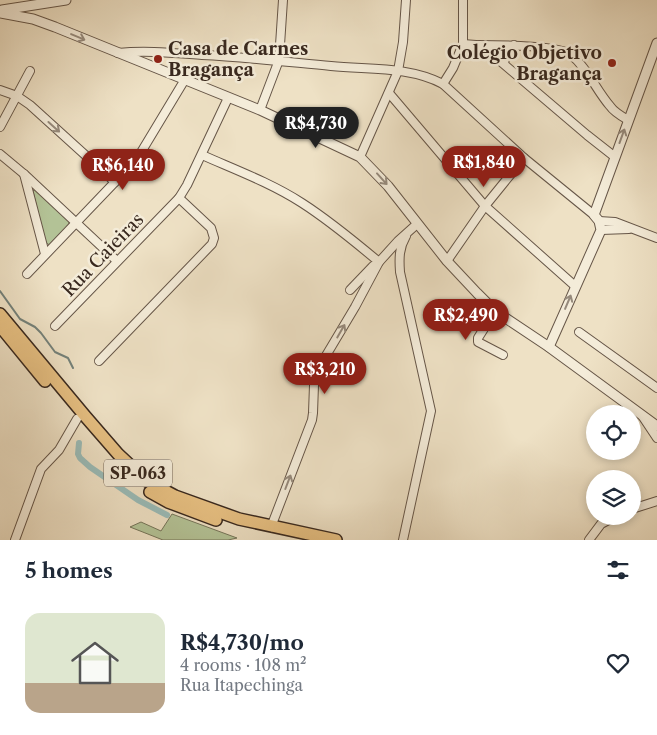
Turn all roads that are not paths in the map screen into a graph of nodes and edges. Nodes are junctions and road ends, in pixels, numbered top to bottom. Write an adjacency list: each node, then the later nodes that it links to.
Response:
1 (66, 0): 5 (street)
2 (283, 0): 13 (street)
3 (406, 0): 16 (street)
4 (463, 0): 9 (street)
5 (38, 5): 6 (street); 7 (street)
6 (0, 11): 7 (street)
7 (33, 18): 12 (street, one-way to 12)
8 (657, 42): 24 (street)
9 (463, 44): 10 (street); 18 (street)
10 (476, 45): 11 (street); 14 (street)
11 (514, 45): 14 (street); 24 (street)
12 (118, 53): 13 (street); 17 (street)
13 (279, 60): 16 (street); 23 (street)
14 (504, 63): 29 (street)
15 (30, 71): 21 (street)
16 (398, 71): 18 (street); 20 (street)
17 (184, 81): 22 (street); 32 (street)
18 (443, 84): 30 (street)
19 (0, 90): 21 (street)
20 (389, 93): 28 (street); 34 (street)
21 (17, 96): 25 (street); 32 (street, one-way to 32)
22 (228, 98): 23 (street); 27 (street, Rua Caieiras)
23 (260, 110): 28 (street)
24 (628, 120): 29 (street, one-way to 24)
25 (0, 127)
26 (0, 154): 31 (street)
27 (202, 155): 33 (street, Rua Caieiras); 43 (street)
28 (360, 157): 37 (street, one-way to 37)
29 (615, 157): 35 (street)
30 (524, 158): 34 (street); 35 (street)
31 (24, 174): 36 (street); 40 (street)
32 (115, 182): 36 (street)
33 (179, 198): 42 (street, Rua Caieiras); 54 (street)
34 (485, 206): 41 (street); 45 (street)
35 (598, 222): 39 (street); 45 (street)
36 (76, 223): 40 (street); 42 (street)
37 (417, 224): 38 (street); 41 (street)
38 (408, 232): 43 (street); 67 (street)
39 (657, 238)
40 (45, 254): 44 (street)
41 (447, 261): 47 (street)
42 (116, 262): 50 (street, Rua Caieiras)
43 (379, 262): 46 (street); 63 (street, one-way to 43)
44 (26, 274)
45 (575, 286): 52 (street, one-way to 45)
46 (350, 290)
47 (495, 311): 52 (street); 53 (street)
48 (0, 314): 63 (main road, SP-063)
49 (0, 326): 57 (main road, SP-063)
50 (55, 326)
51 (579, 332): 55 (street)
52 (549, 347): 56 (street)
53 (503, 355)
54 (99, 362)
55 (657, 388)
56 (642, 415): 58 (street); 59 (street)
57 (77, 419): 64 (street); 65 (main road, SP-063)
58 (657, 426)
59 (657, 438)
60 (657, 501): 61 (street)
61 (641, 507)
62 (600, 525): 68 (street)
63 (270, 527): 66 (main road, SP-063)
64 (15, 540)
65 (301, 540)
66 (336, 540)
67 (403, 540)
68 (590, 540)

